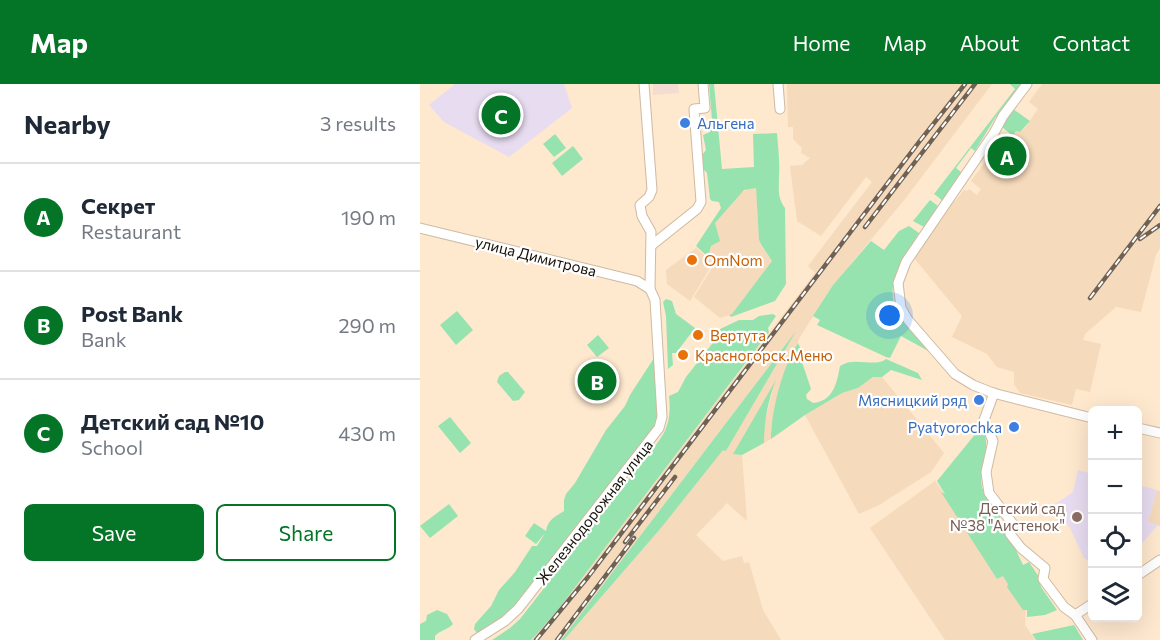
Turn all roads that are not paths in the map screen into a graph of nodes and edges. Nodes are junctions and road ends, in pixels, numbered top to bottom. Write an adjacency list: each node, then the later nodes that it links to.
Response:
1 (644, 84): 7 (street, Железнодорожная улица)
2 (704, 84): 7 (street)
3 (778, 84): 5 (street)
4 (1027, 84): 11 (street)
5 (780, 110)
6 (420, 228): 9 (street, улица Димитрова)
7 (652, 245): 8 (street, Железнодорожная улица)
8 (651, 266): 9 (street); 10 (street, Железнодорожная улица)
9 (628, 279): 10 (street, улица Димитрова)
10 (650, 289): 19 (street, Железнодорожная улица)
11 (994, 393): 12 (street); 18 (street)
12 (1088, 417)
13 (1142, 429): 14 (street)
14 (1160, 433)
15 (1160, 560): 16 (street)
16 (1142, 572)
17 (1088, 607): 18 (street)
18 (1075, 615): 20 (street)
19 (475, 640)
20 (1092, 640)

